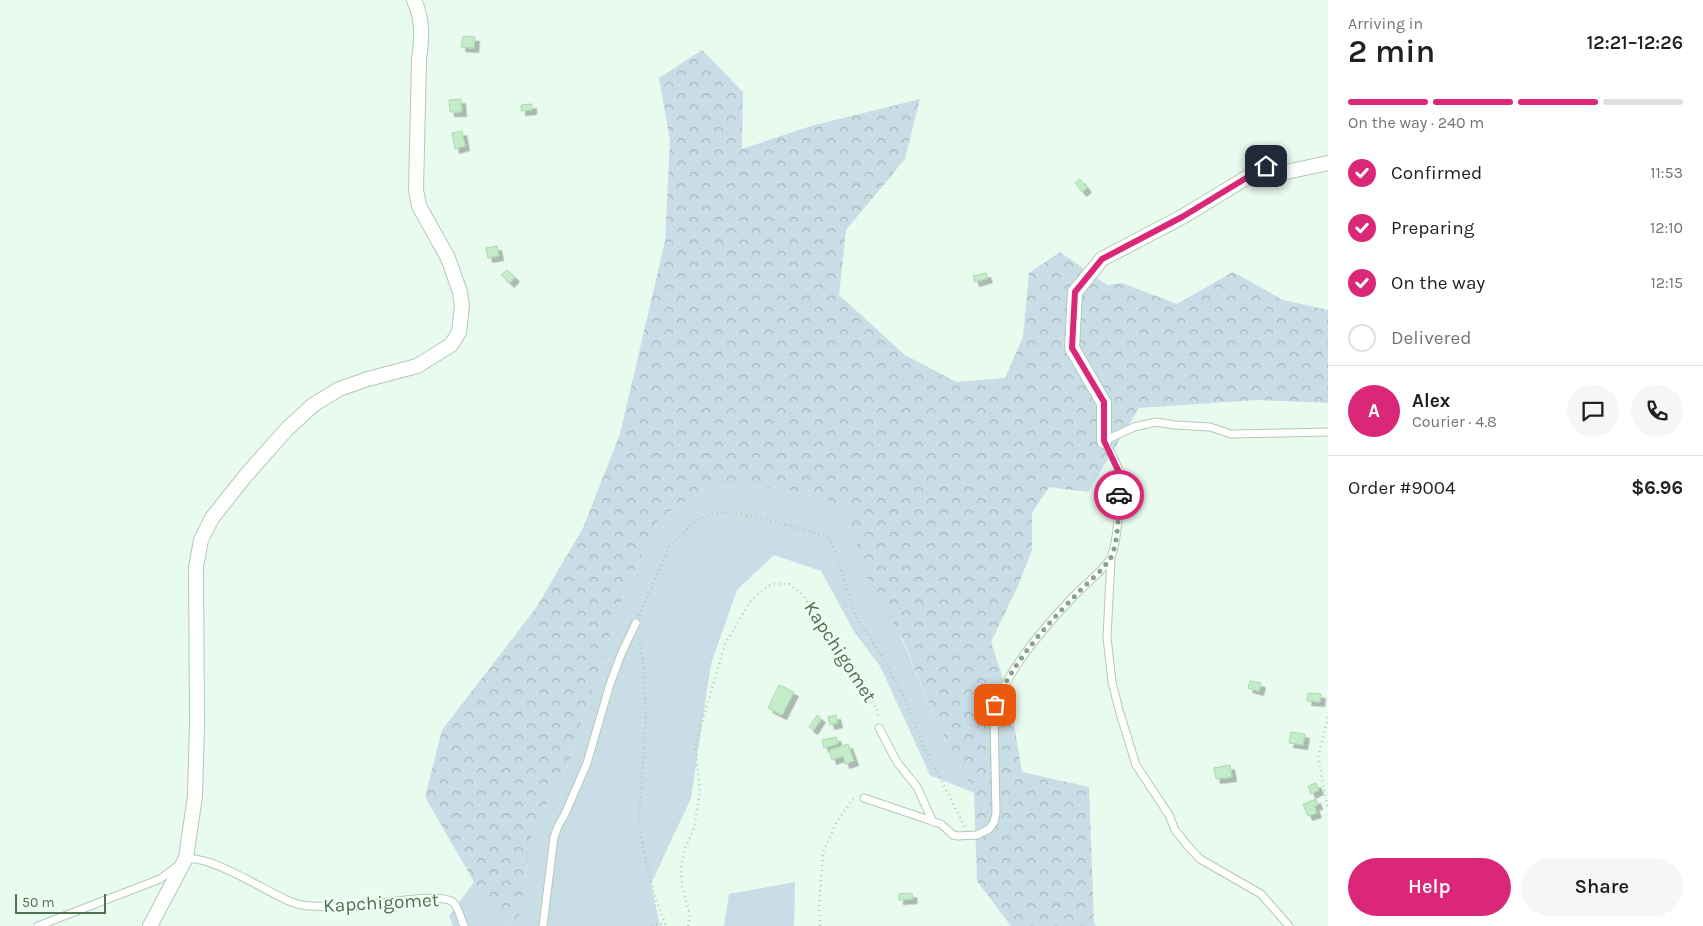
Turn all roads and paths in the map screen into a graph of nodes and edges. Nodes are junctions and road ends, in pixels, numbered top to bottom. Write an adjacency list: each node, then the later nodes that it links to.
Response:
1 (414, 0): 13 (street)
2 (1328, 163): 4 (street)
3 (1328, 432): 4 (lane)
4 (1104, 441): 5 (lane)
5 (1111, 558): 12 (lane); 22 (lane)
6 (636, 623): 12 (path); 14 (path); 18 (lane)
7 (1328, 717): 10 (path)
8 (880, 728): 11 (lane, Kapchigomet); 20 (path, Kapchigomet)
9 (864, 798): 11 (lane); 21 (path)
10 (1328, 809)
11 (933, 822): 12 (lane)
12 (970, 835)
13 (186, 858): 15 (lane); 16 (street); 17 (lane, Kapchigomet)
14 (666, 925): 19 (path)
15 (38, 926)
16 (150, 926)
17 (464, 926)
18 (543, 926)
19 (651, 926)
20 (688, 926)
21 (820, 926)
22 (1289, 926)

